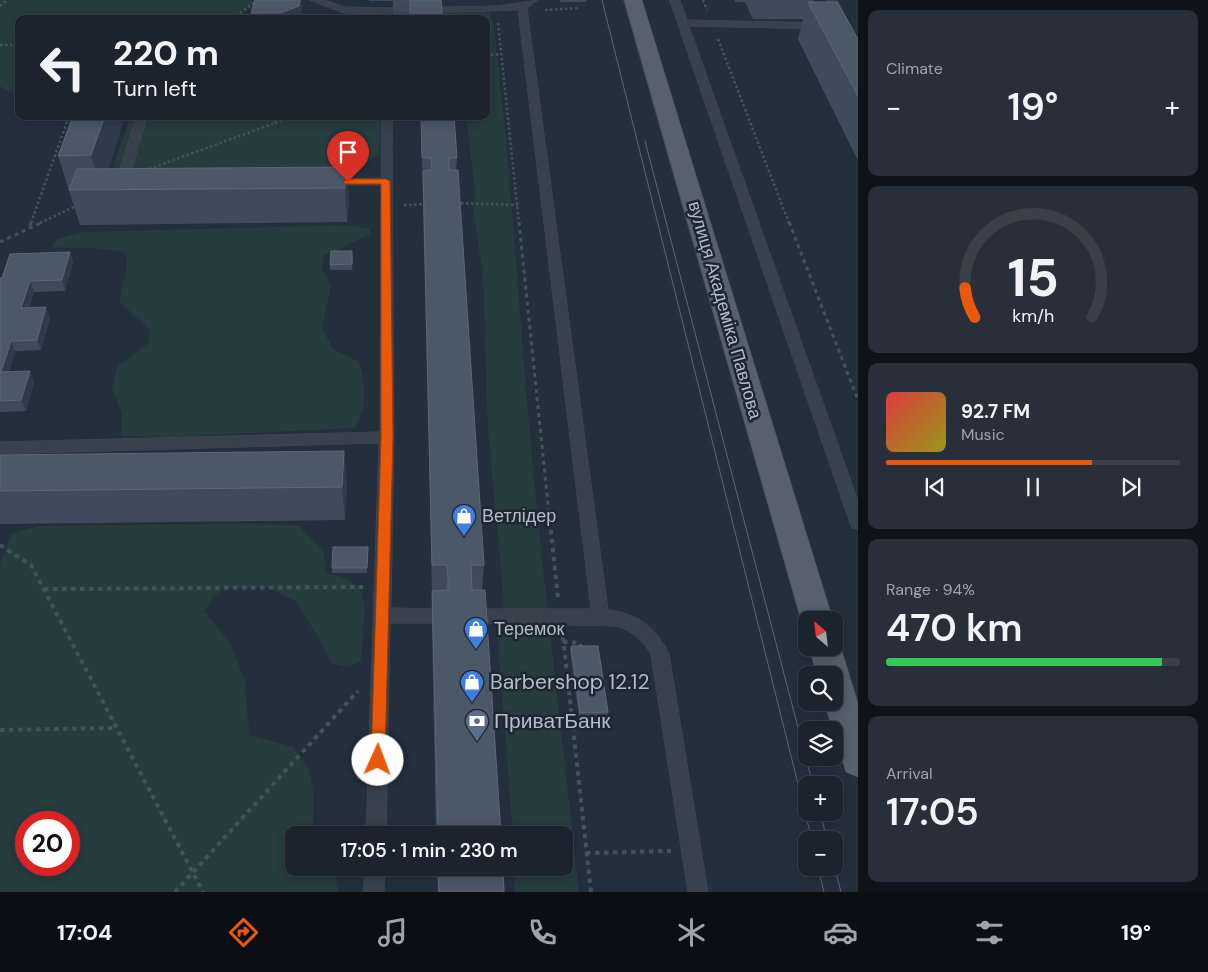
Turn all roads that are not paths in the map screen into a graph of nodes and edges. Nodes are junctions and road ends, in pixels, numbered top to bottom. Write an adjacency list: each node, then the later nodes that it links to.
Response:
1 (315, 0): 6 (lane)
2 (634, 0): 18 (main road, вулиця Академіка Павлова)
3 (674, 0): 7 (lane)
4 (832, 0): 8 (lane)
5 (527, 4): 6 (lane); 20 (lane)
6 (342, 14)
7 (682, 23): 8 (lane); 17 (lane)
8 (846, 26): 9 (lane)
9 (858, 49)
10 (141, 120): 13 (lane)
11 (387, 120): 12 (lane)
12 (386, 181): 14 (lane); 15 (lane)
13 (126, 182)
14 (317, 182)
15 (387, 437): 16 (lane); 19 (lane)
16 (0, 448)
17 (858, 523)
18 (813, 611)
19 (382, 615): 21 (lane); 25 (lane)
20 (600, 615): 22 (lane); 28 (lane)
21 (447, 616)
22 (470, 616)
23 (843, 710): 24 (main road)
24 (858, 760)
25 (376, 826)
26 (375, 876): 27 (lane)
27 (374, 892)
28 (698, 892)

